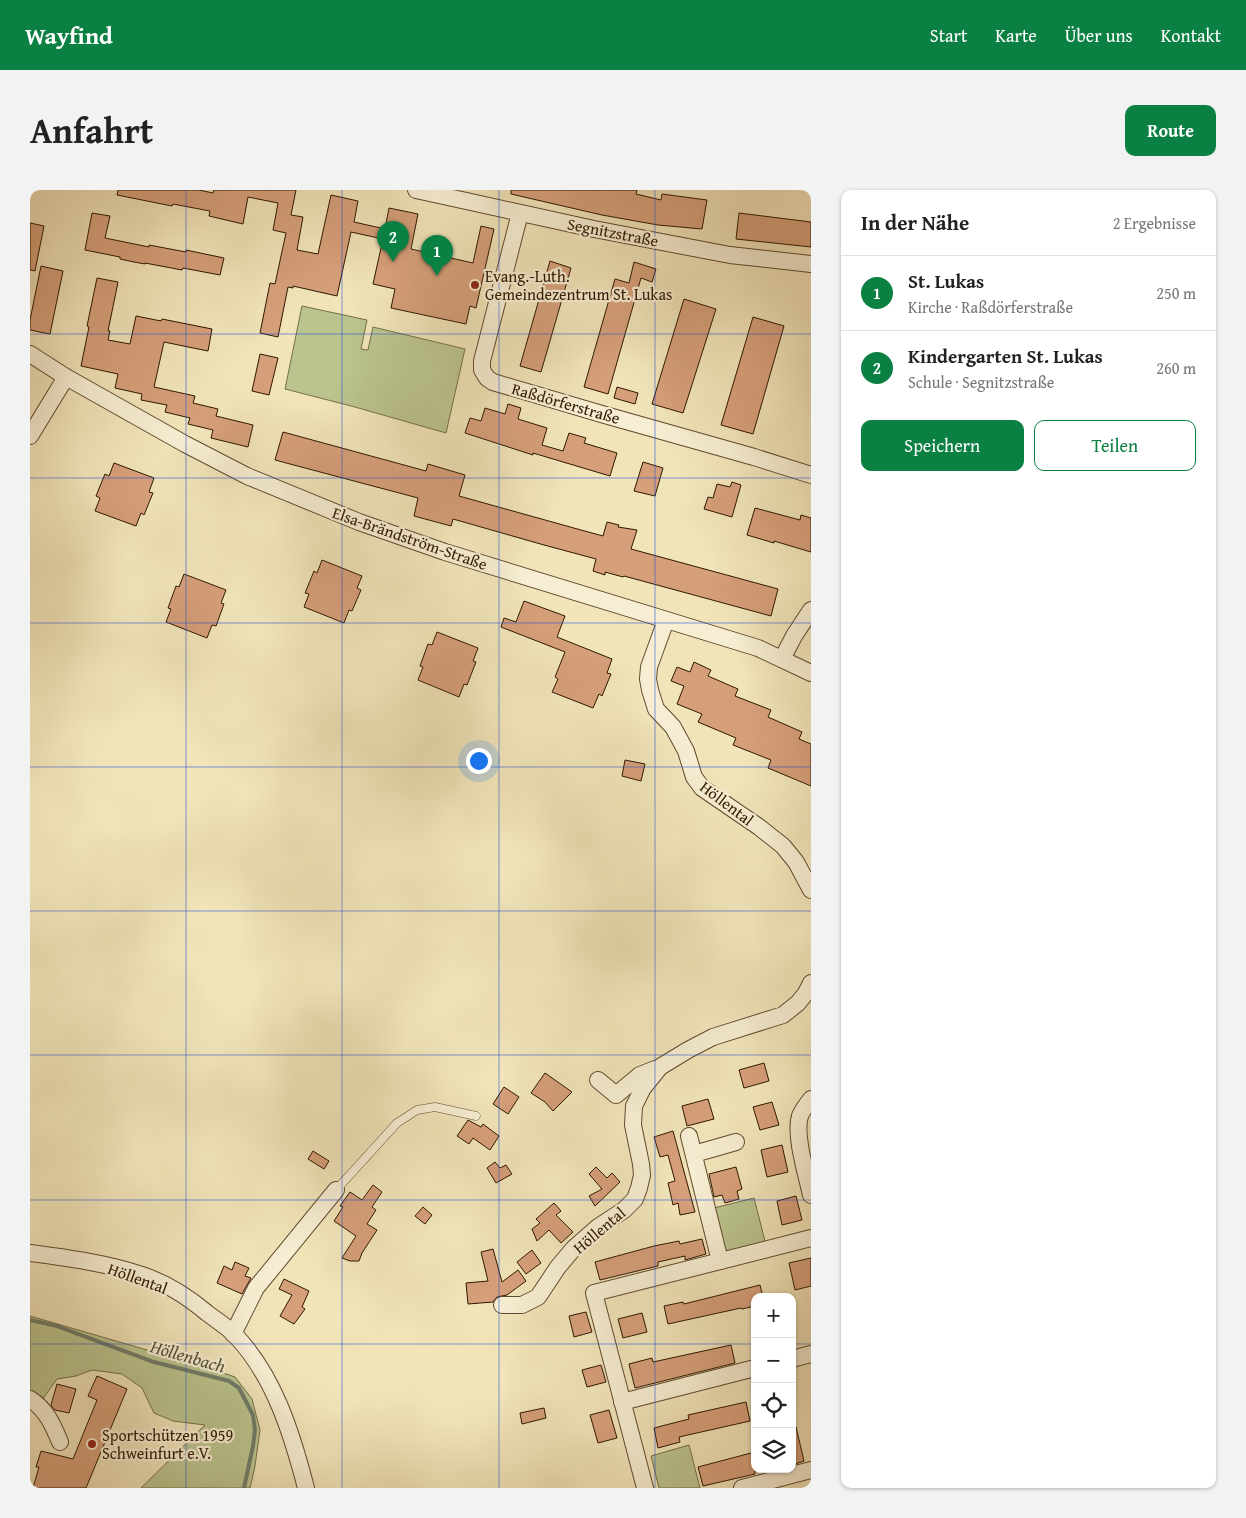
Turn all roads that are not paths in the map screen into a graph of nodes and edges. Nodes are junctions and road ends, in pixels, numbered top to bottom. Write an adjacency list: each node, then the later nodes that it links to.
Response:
1 (416, 190): 2 (street, Segnitzstraße)
2 (457, 194): 3 (street, Segnitzstraße)
3 (520, 213): 4 (street, Segnitzstraße); 8 (street, Raßdörferstraße)
4 (811, 264)
5 (30, 354): 6 (street, Elsa-Brändström-Straße)
6 (66, 377): 7 (street); 10 (street, Elsa-Brändström-Straße)
7 (30, 436)
8 (811, 475)
9 (811, 610): 11 (street)
10 (666, 620): 11 (street, Elsa-Brändström-Straße); 13 (street, Höllental)
11 (782, 659): 12 (street, Elsa-Brändström-Straße)
12 (811, 673)
13 (811, 890)
14 (811, 983): 15 (street, Höllental)
15 (660, 1067): 16 (street, Höllental); 27 (street, Höllental)
16 (598, 1080)
17 (811, 1099): 23 (street)
18 (476, 1116): 22 (lane)
19 (689, 1136): 21 (street)
20 (736, 1142): 21 (street)
21 (694, 1154): 26 (street)
22 (336, 1190): 28 (street)
23 (811, 1195)
24 (811, 1238): 26 (street)
25 (30, 1253): 28 (street, Höllental)
26 (720, 1261): 33 (street)
27 (502, 1305)
28 (233, 1334): 36 (street, Höllental)
29 (811, 1354): 30 (street)
30 (796, 1358)
31 (751, 1369): 33 (street)
32 (30, 1399): 34 (street)
33 (622, 1402): 37 (street)
34 (60, 1442)
35 (811, 1470): 38 (street)
36 (306, 1488)
37 (645, 1488)
38 (742, 1488)

